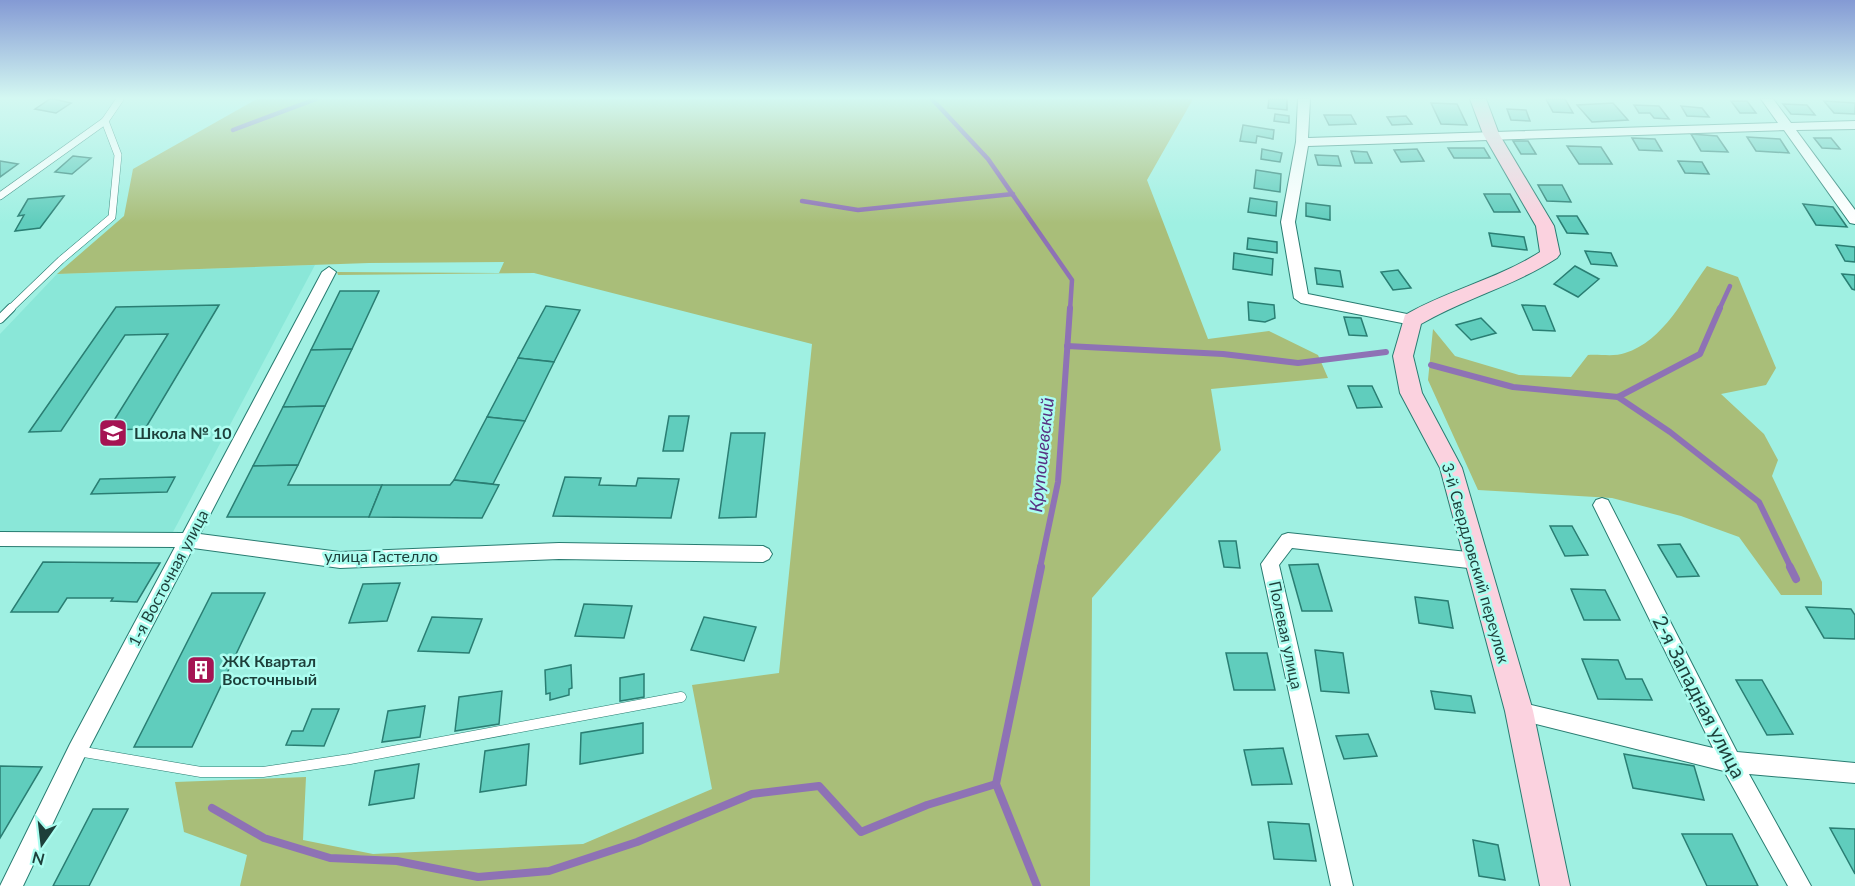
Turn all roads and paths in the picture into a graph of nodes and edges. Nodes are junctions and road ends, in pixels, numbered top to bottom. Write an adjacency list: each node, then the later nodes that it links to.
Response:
1 (78, 140): 7 (lane)
2 (112, 140): 10 (lane)
3 (1341, 140): 6 (street)
4 (1495, 140): 11 (main road)
5 (1798, 140): 8 (street)
6 (1302, 142): 11 (street)
7 (0, 196)
8 (1855, 220)
9 (330, 272): 14 (street, 1-я Восточная улица)
10 (0, 319)
11 (1412, 320): 16 (main road, 3-й Свердловский переулок)
12 (1602, 505): 20 (street, 2-я Западная улица)
13 (0, 538): 14 (street, улица Гастелло)
14 (187, 540): 15 (street, улица Гастелло); 19 (street, 1-я Восточная улица)
15 (763, 554)
16 (1477, 561): 18 (main road, 3-й Свердловский переулок); 23 (street, Полевая улица)
17 (681, 697): 19 (lane)
18 (1519, 711): 20 (street); 24 (main road, 3-й Свердловский переулок)
19 (77, 751): 22 (street, 1-я Восточная улица)
20 (1731, 762): 21 (street); 25 (street, 2-я Западная улица)
21 (1855, 773)
22 (11, 886)
23 (1342, 886)
24 (1556, 886)
25 (1800, 886)

